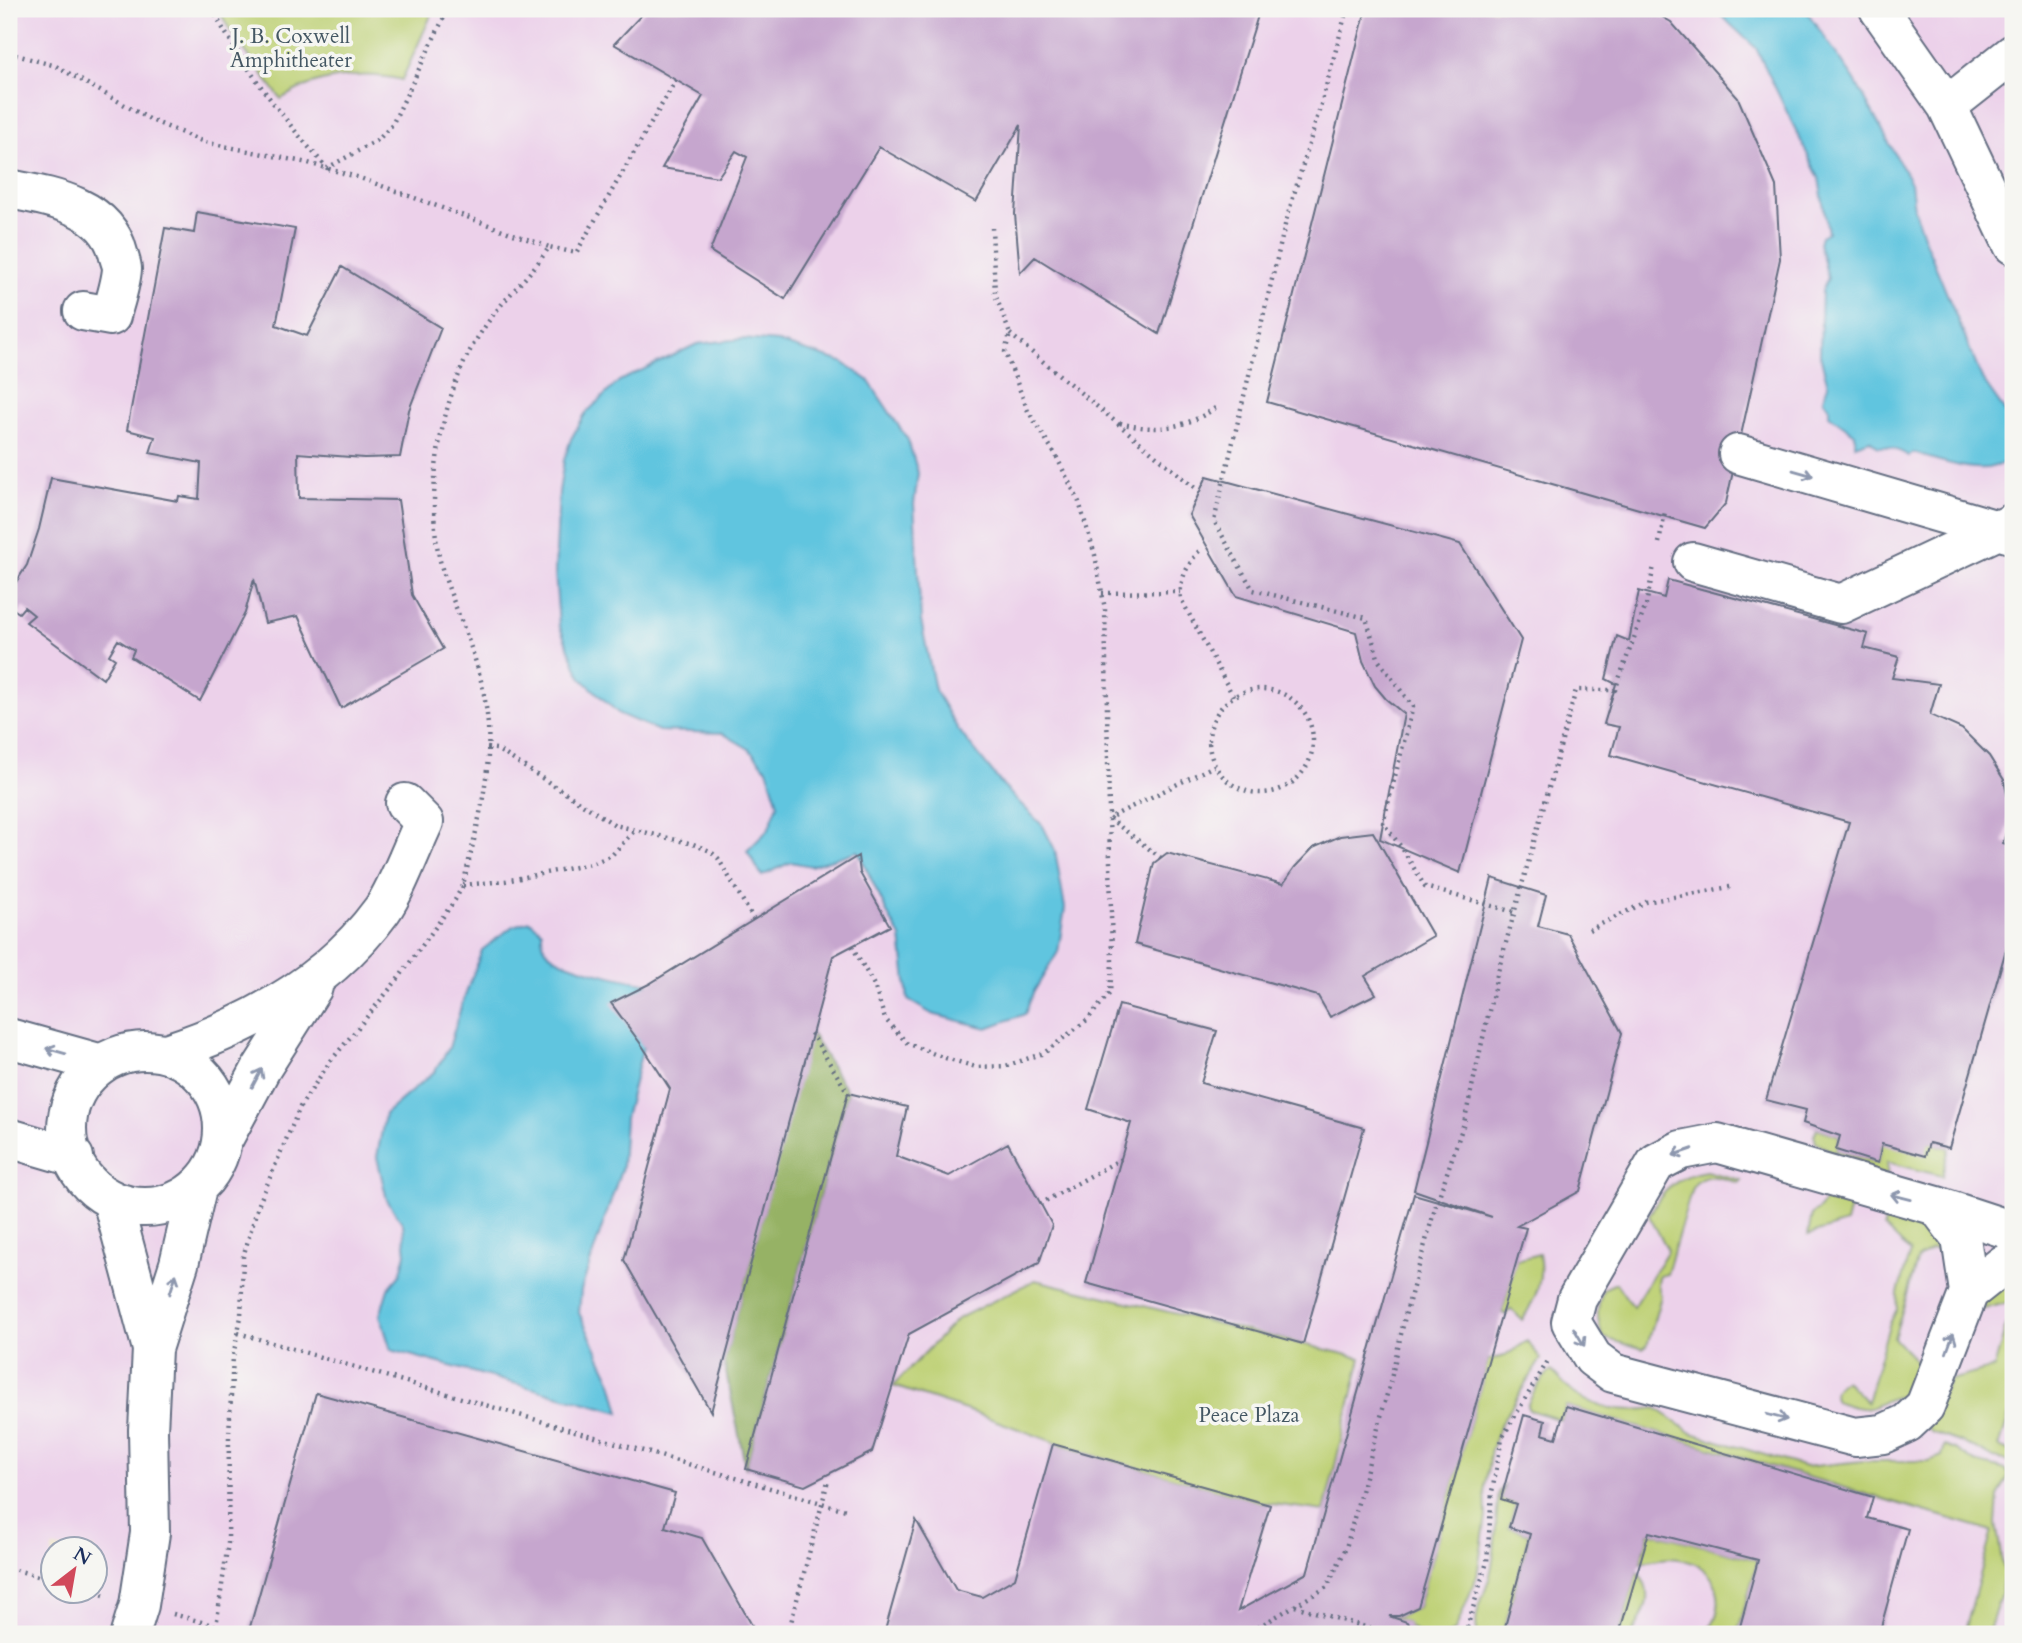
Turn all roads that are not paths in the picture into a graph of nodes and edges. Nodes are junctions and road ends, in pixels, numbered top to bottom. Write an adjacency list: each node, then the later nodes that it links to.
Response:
1 (1879, 9): 3 (street)
2 (2013, 54): 3 (street)
3 (1947, 106): 5 (street)
4 (9, 189): 6 (street)
5 (2013, 245)
6 (83, 311)
7 (1738, 454): 8 (street, one-way to 8)
8 (2009, 530): 9 (street)
9 (1693, 562)
10 (405, 803): 11 (street)
11 (322, 973): 13 (street); 16 (street, one-way to 11)
12 (9, 1038): 14 (street, one-way to 12)
13 (166, 1053): 14 (street); 16 (street)
14 (102, 1064): 17 (street)
15 (9, 1138): 17 (street)
16 (224, 1138): 18 (street)
17 (74, 1157): 19 (street)
18 (197, 1188): 19 (street); 24 (street, one-way to 18)
19 (112, 1200): 24 (street)
20 (1937, 1206): 21 (street); 23 (street); 23 (street, one-way to 23)
21 (2013, 1231)
22 (2013, 1262): 23 (street)
23 (1969, 1292)
24 (152, 1349): 25 (street)
25 (130, 1634)

